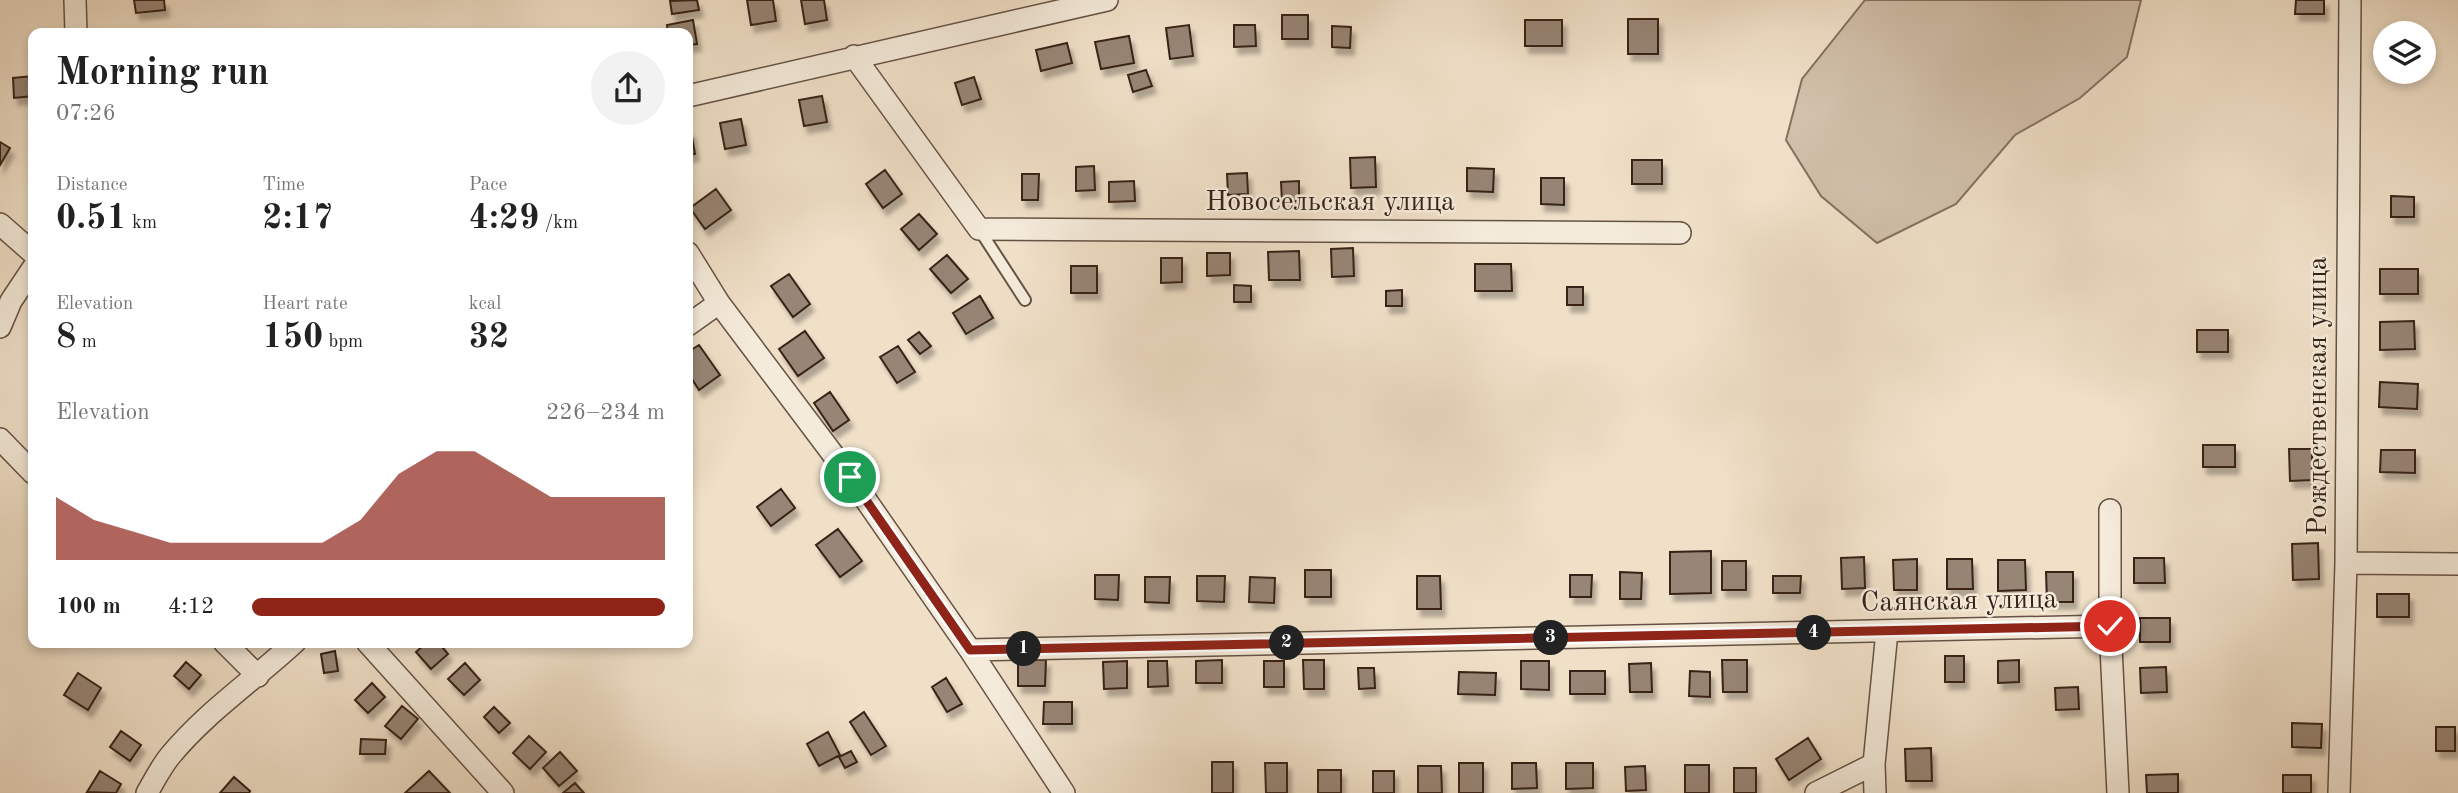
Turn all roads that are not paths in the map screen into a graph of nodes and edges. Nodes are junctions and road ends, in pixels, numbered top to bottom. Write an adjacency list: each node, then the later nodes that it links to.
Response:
1 (75, 0): 4 (street)
2 (1107, 0): 5 (street)
3 (2350, 0): 20 (street, Рождественская улица)
4 (76, 28)
5 (854, 56): 6 (street); 8 (street)
6 (693, 95)
7 (0, 224): 10 (street)
8 (979, 229): 9 (street, Новосельская улица); 13 (lane)
9 (1680, 233)
10 (28, 249)
11 (693, 261): 14 (street)
12 (28, 276): 16 (street)
13 (1025, 300)
14 (719, 303): 15 (street); 27 (street)
15 (693, 321)
16 (0, 327)
17 (0, 439): 18 (street)
18 (28, 468)
19 (2110, 510): 22 (street)
20 (2346, 563): 21 (street); 36 (street, Рождественская улица)
21 (2458, 564)
22 (2110, 626): 23 (street, Саянская улица); 35 (street)
23 (1887, 631): 27 (street, Саянская улица); 29 (street)
24 (231, 648): 28 (street)
25 (288, 648): 28 (street)
26 (372, 648): 31 (street)
27 (970, 650): 32 (street)
28 (258, 676): 30 (street)
29 (1874, 764): 33 (street); 34 (street)
30 (146, 793)
31 (503, 793)
32 (1064, 793)
33 (1816, 793)
34 (1875, 793)
35 (2118, 793)
36 (2339, 793)

